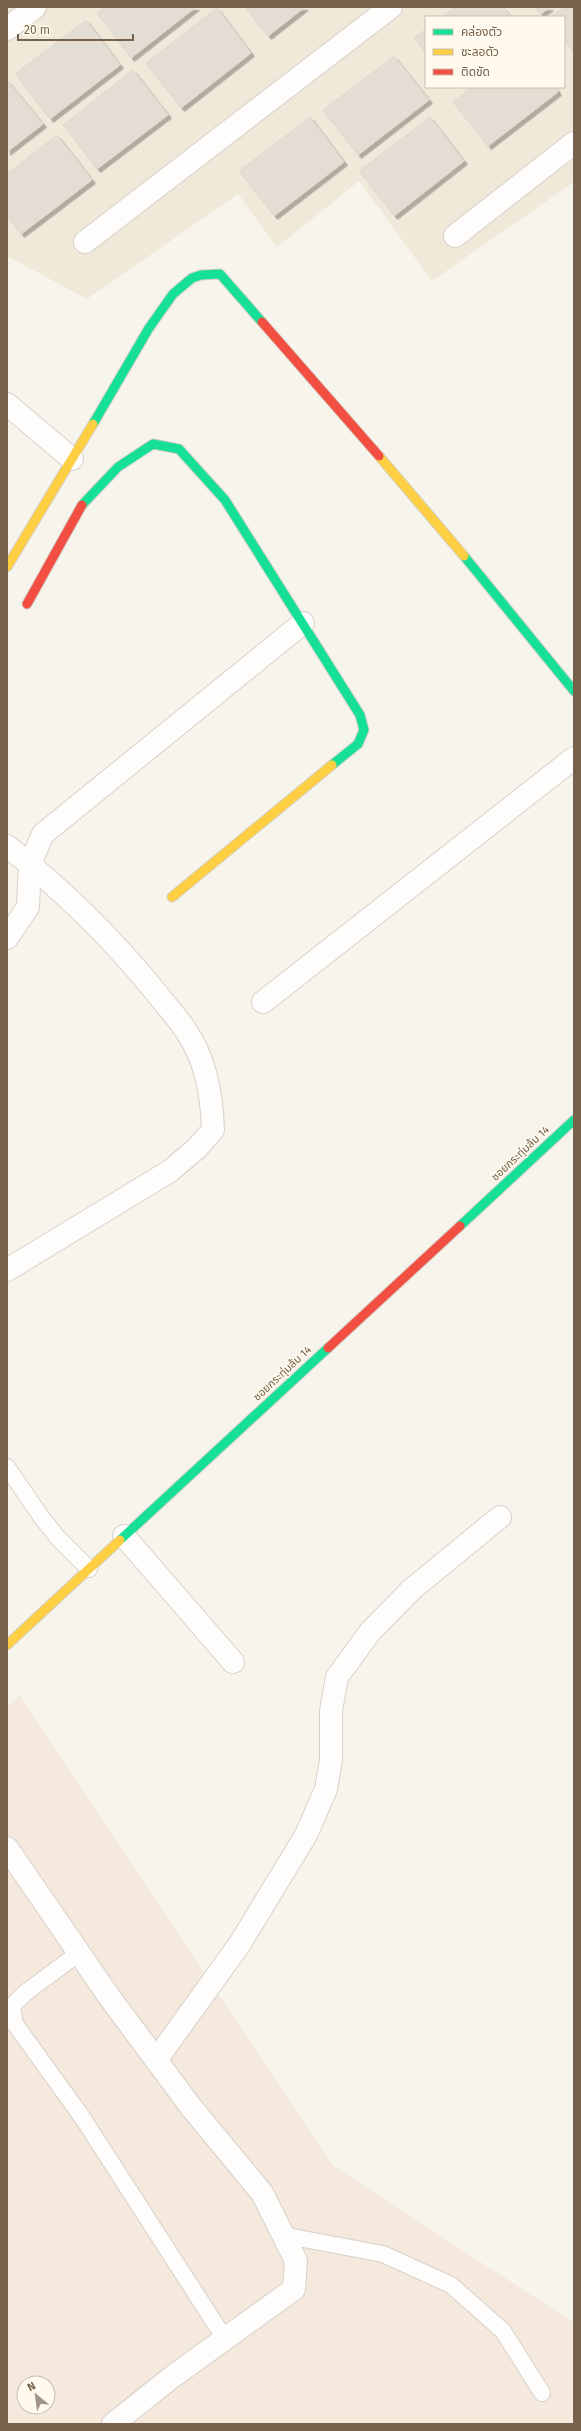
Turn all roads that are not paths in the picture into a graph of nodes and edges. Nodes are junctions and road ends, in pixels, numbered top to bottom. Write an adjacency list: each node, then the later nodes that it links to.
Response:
1 (35, 7): 3 (street)
2 (391, 7): 6 (street)
3 (7, 29)
4 (574, 143): 5 (street)
5 (455, 236)
6 (85, 242)
7 (7, 404): 8 (street)
8 (72, 459): 9 (street); 12 (street)
9 (7, 567)
10 (27, 604): 11 (street)
11 (303, 623): 15 (street); 16 (street)
12 (574, 691)
13 (574, 758): 18 (street)
14 (7, 846): 15 (street)
15 (30, 864): 17 (street); 20 (street)
16 (172, 897)
17 (7, 938)
18 (263, 1002)
19 (574, 1120): 23 (street, ซอยกระทุ่มล้ม 14)
20 (7, 1270)
21 (7, 1467): 24 (lane)
22 (500, 1517): 29 (street)
23 (124, 1536): 24 (street, ซอยกระทุ่มล้ม 14); 26 (street)
24 (89, 1569): 25 (street, ซอยกระทุ่มล้ม 14)
25 (7, 1645)
26 (233, 1662)
27 (7, 1848): 28 (street)
28 (79, 1953): 29 (street); 31 (lane)
29 (156, 2060): 30 (street)
30 (282, 2235): 31 (street); 32 (lane)
31 (225, 2339): 33 (street)
32 (542, 2393)
33 (113, 2424)

